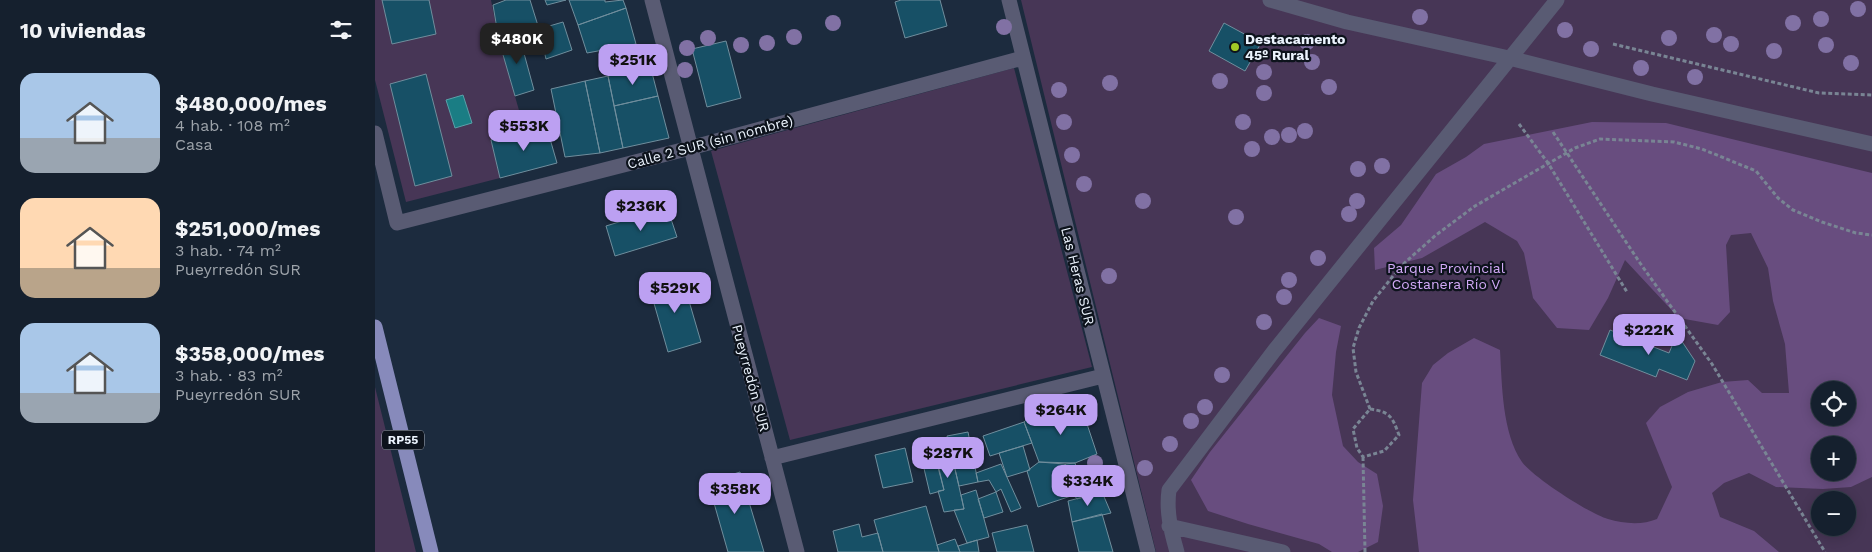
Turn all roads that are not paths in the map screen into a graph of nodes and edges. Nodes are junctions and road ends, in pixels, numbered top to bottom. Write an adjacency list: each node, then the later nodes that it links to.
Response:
1 (652, 0): 9 (street, Pueyrredón SUR)
2 (1009, 0): 5 (street, Las Heras SUR)
3 (1270, 0): 6 (street)
4 (1557, 0): 6 (street)
5 (1023, 58): 9 (street, Calle 2 SUR (sin nombre)); 11 (street, Las Heras SUR)
6 (1509, 58): 8 (street); 13 (street)
7 (375, 134): 9 (street, Calle 2 SUR (sin nombre))
8 (1872, 144)
9 (690, 148): 12 (street, Pueyrredón SUR)
10 (375, 327): 14 (main road, RP55)
11 (1103, 376): 12 (street); 16 (street, Las Heras SUR)
12 (772, 458): 15 (street, Pueyrredón SUR)
13 (1169, 526): 17 (street); 18 (street)
14 (431, 552)
15 (797, 552)
16 (1148, 552)
17 (1177, 552)
18 (1283, 552)

